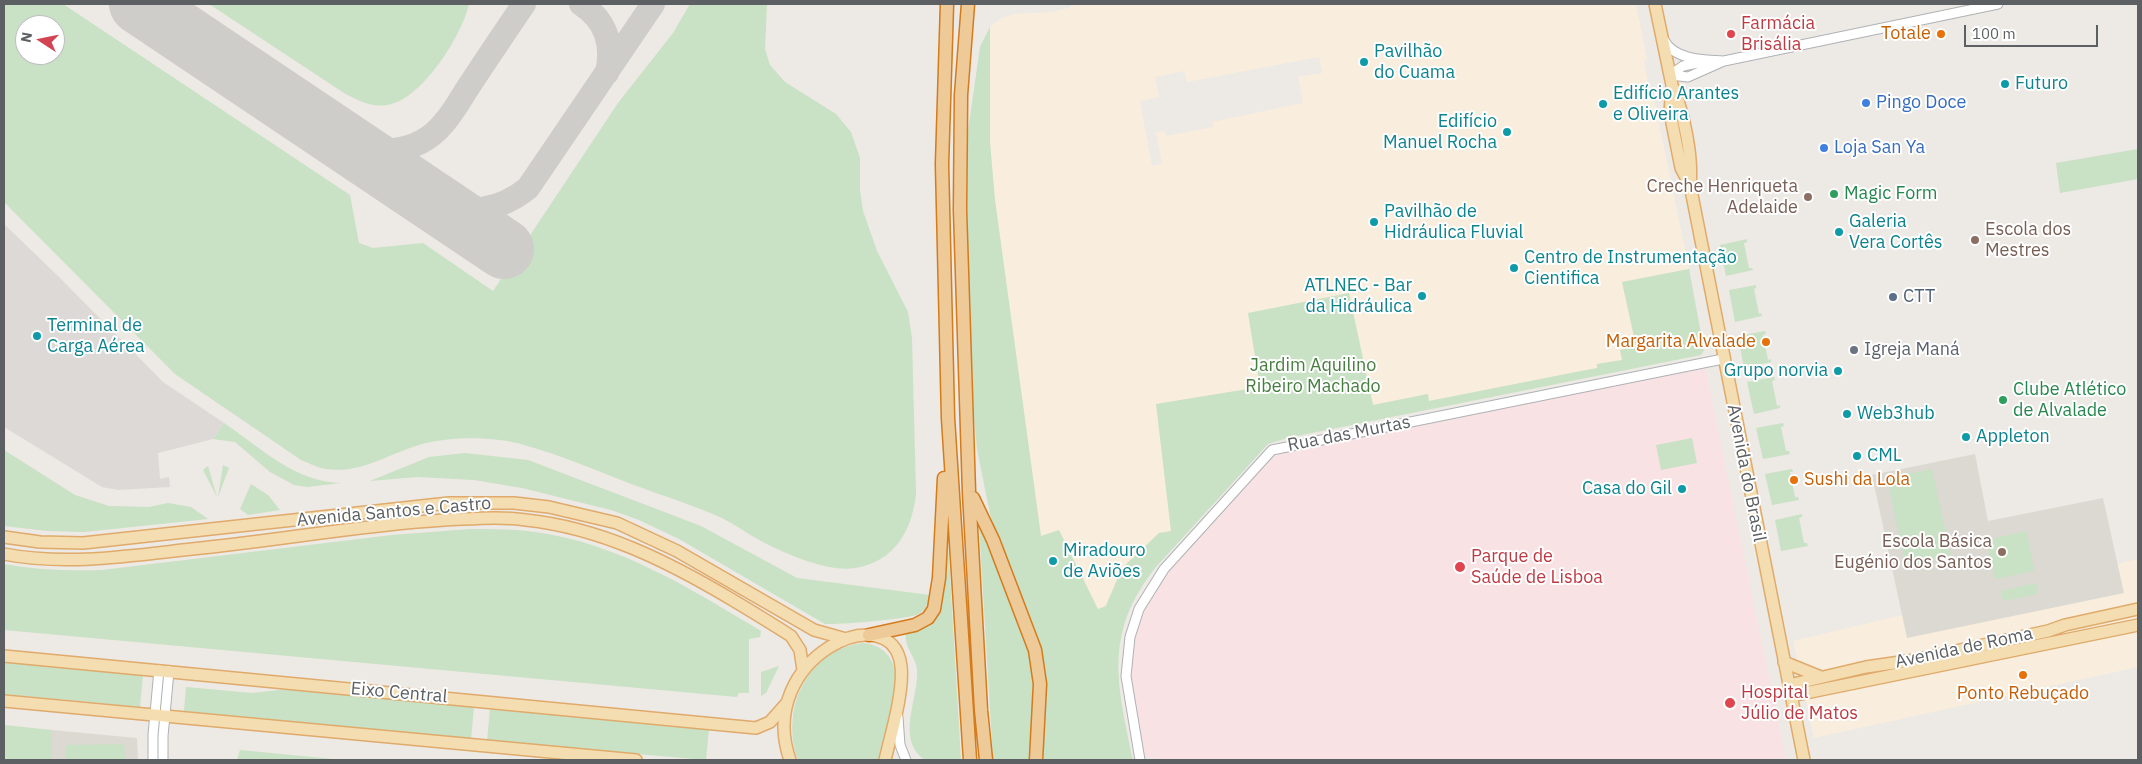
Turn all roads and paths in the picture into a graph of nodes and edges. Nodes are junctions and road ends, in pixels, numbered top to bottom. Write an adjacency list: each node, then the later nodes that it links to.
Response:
1 (947, 4): 10 (highway)
2 (968, 4): 11 (highway)
3 (1655, 4): 5 (main road, Avenida do Brasil)
4 (1998, 4): 7 (street)
5 (1663, 36): 6 (street); 8 (main road, Avenida do Brasil)
6 (1710, 60): 7 (street); 8 (street)
7 (1724, 61): 8 (street)
8 (1671, 80): 9 (main road, Avenida do Brasil)
9 (1723, 359): 19 (main road, Avenida do Brasil); 37 (street, Rua das Murtas)
10 (948, 418): 16 (highway); 34 (highway)
11 (970, 492): 35 (highway); 36 (highway)
12 (4, 537): 17 (main road, Avenida Santos e Castro)
13 (4, 554): 20 (main road, Avenida Santos e Castro)
14 (2138, 613): 22 (main road, Avenida de Roma)
15 (2138, 625): 23 (main road, Avenida de Roma)
16 (869, 635): 17 (main road); 26 (main road)
17 (846, 639): 20 (main road)
18 (4, 656): 21 (main road, Eixo Central)
19 (1784, 662): 22 (main road); 23 (main road, Avenida do Brasil)
20 (803, 670): 25 (main road)
21 (164, 671): 25 (main road, Eixo Central); 27 (street)
22 (1821, 677): 23 (main road, Avenida de Roma)
23 (1790, 691): 38 (main road, Avenida do Brasil)
24 (4, 701): 27 (main road)
25 (786, 704): 31 (main road)
26 (897, 705): 32 (main road); 33 (street)
27 (160, 715): 28 (street); 29 (street); 30 (main road)
28 (153, 760)
29 (163, 760)
30 (636, 760)
31 (790, 760)
32 (885, 760)
33 (906, 760)
34 (970, 760)
35 (986, 760)
36 (1036, 760)
37 (1140, 760)
38 (1804, 760)

